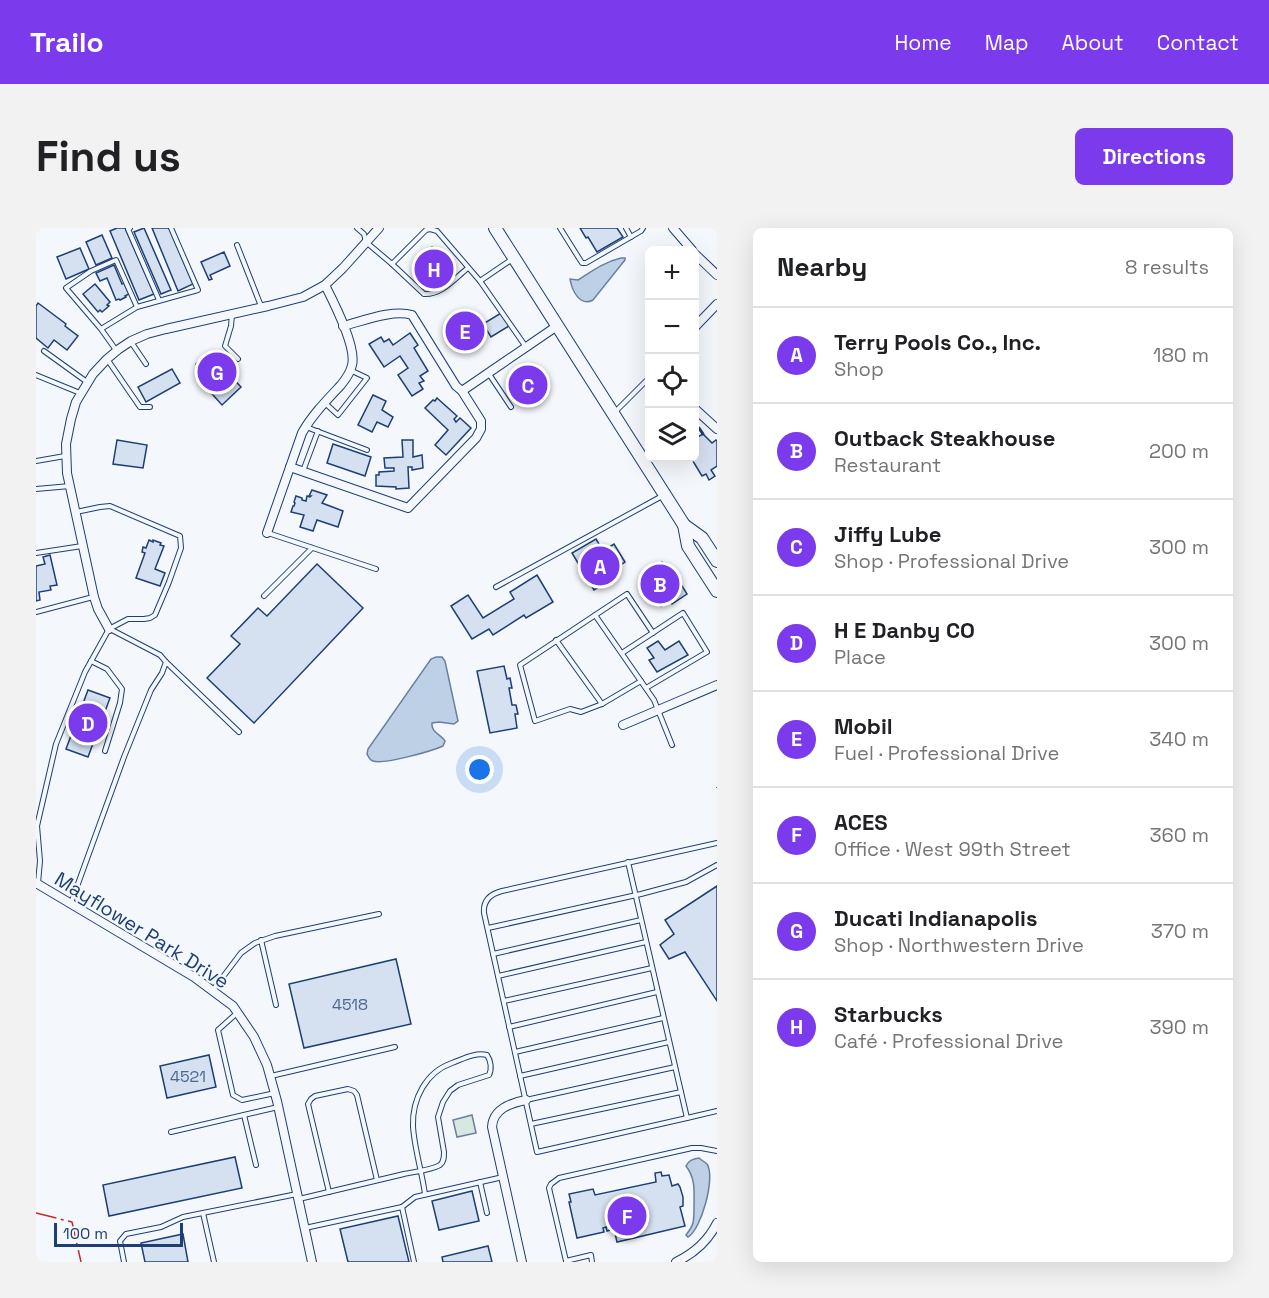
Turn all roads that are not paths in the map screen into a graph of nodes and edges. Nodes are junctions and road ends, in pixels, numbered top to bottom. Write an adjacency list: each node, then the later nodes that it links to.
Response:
1 (130, 228): 21 (lane)
2 (171, 228): 21 (lane)
3 (357, 228): 11 (lane)
4 (379, 228): 11 (street)
5 (495, 228): 14 (main road)
6 (560, 228): 10 (lane)
7 (626, 228): 10 (lane)
8 (643, 228): 10 (lane)
9 (673, 228): 13 (street)
10 (631, 237)
11 (366, 242): 16 (lane); 20 (street)
12 (237, 246): 24 (lane)
13 (688, 246)
14 (514, 258): 19 (lane); 28 (main road)
15 (699, 258): 18 (street)
16 (392, 264): 17 (lane); 17 (lane)
17 (468, 267): 19 (lane)
18 (717, 275)
19 (480, 281): 31 (lane)
20 (325, 285): 24 (street); 27 (street)
21 (159, 300): 23 (lane)
22 (717, 304): 26 (street)
23 (137, 307): 29 (lane); 29 (lane)
24 (262, 308): 25 (street)
25 (232, 314): 30 (street); 35 (lane)
26 (699, 323)
27 (343, 326): 37 (street); 42 (street)
28 (557, 326): 31 (street); 48 (main road)
29 (101, 329): 33 (lane)
30 (131, 341): 33 (street); 36 (lane)
31 (526, 347): 38 (street)
32 (44, 351): 40 (lane)
33 (116, 351): 34 (street)
34 (107, 359): 40 (street); 45 (lane)
35 (238, 359)
36 (146, 364)
37 (350, 370): 44 (street); 44 (lane)
38 (488, 373): 42 (street); 46 (lane)
39 (36, 375): 43 (lane)
40 (88, 382): 43 (street)
41 (645, 382): 48 (lane)
42 (462, 391): 56 (street)
43 (81, 394): 53 (street)
44 (324, 403): 49 (street)
45 (150, 407)
46 (511, 407)
47 (699, 413): 50 (street)
48 (613, 414): 59 (main road)
49 (306, 426): 51 (lane); 55 (street)
50 (717, 429)
51 (318, 431): 52 (lane); 56 (lane)
52 (368, 450)
53 (66, 456): 54 (lane); 57 (street)
54 (36, 461)
55 (290, 467): 56 (street); 62 (street)
56 (303, 471)
57 (70, 486): 58 (lane); 60 (street)
58 (36, 489)
59 (664, 494): 61 (main road); 68 (lane)
60 (76, 512): 63 (street); 74 (lane)
61 (684, 525): 66 (main road); 69 (main road)
62 (267, 533): 64 (lane)
63 (83, 546): 65 (lane); 71 (street)
64 (312, 548): 67 (lane); 70 (lane)
65 (36, 554)
66 (717, 561)
67 (376, 569)
68 (496, 586)
69 (717, 591)
70 (264, 596)
71 (94, 597): 72 (lane); 74 (street)
72 (36, 612)
73 (595, 615): 75 (lane); 76 (lane); 77 (lane)
74 (109, 629): 78 (lane); 79 (lane)
75 (653, 633): 77 (lane); 82 (lane)
76 (556, 640): 83 (lane); 83 (lane)
77 (622, 653): 80 (lane)
78 (91, 661): 88 (lane); 92 (lane)
79 (166, 662): 86 (lane); 94 (lane)
80 (641, 681): 82 (lane); 83 (lane)
81 (717, 685): 84 (street)
82 (646, 688): 84 (lane)
83 (602, 704)
84 (659, 710): 85 (street); 87 (lane)
85 (623, 725)
86 (240, 732)
87 (672, 745)
88 (105, 751)
89 (717, 843): 90 (lane)
90 (628, 862): 93 (lane); 97 (lane)
91 (717, 864): 93 (lane)
92 (37, 883): 94 (street, Mayflower Park Drive)
93 (635, 896): 96 (lane); 97 (lane)
94 (71, 904): 103 (street, Mayflower Park Drive)
95 (379, 914): 98 (lane)
96 (641, 920): 99 (lane); 100 (lane)
97 (488, 928): 100 (lane)
98 (261, 940): 103 (lane); 106 (lane)
99 (646, 942): 101 (lane); 102 (lane)
100 (493, 954): 102 (lane)
101 (652, 968): 104 (lane); 105 (lane)
102 (498, 976): 105 (lane)
103 (213, 991): 107 (street, Mayflower Park Drive)
104 (657, 992): 108 (lane); 109 (lane)
105 (504, 1001): 109 (lane)
106 (276, 1005)
107 (237, 1013): 115 (street, Mayflower Park Drive); 117 (lane)
108 (663, 1018): 110 (lane); 112 (lane)
109 (509, 1027): 112 (lane)
110 (669, 1042): 113 (lane); 114 (lane)
111 (394, 1047): 115 (lane)
112 (515, 1052): 114 (lane)
113 (675, 1067): 116 (lane); 118 (lane)
114 (520, 1076): 118 (lane)
115 (270, 1077): 117 (street, Mayflower Park Drive)
116 (681, 1092): 122 (lane); 123 (lane)
117 (274, 1093): 119 (street, Mayflower Park Drive)
118 (526, 1100): 123 (lane); 128 (street)
119 (278, 1104): 121 (lane); 133 (street, Mayflower Park Drive)
120 (717, 1112): 122 (lane)
121 (244, 1115): 124 (lane); 126 (lane)
122 (687, 1118): 123 (lane)
123 (531, 1125)
124 (171, 1132)
125 (717, 1151): 144 (lane)
126 (256, 1165)
127 (422, 1170): 127 (lane); 129 (lane); 132 (lane)
128 (502, 1177): 130 (lane); 143 (street)
129 (376, 1180): 131 (lane); 131 (lane)
130 (480, 1182): 132 (lane); 136 (lane)
131 (329, 1192): 133 (lane)
132 (425, 1194): 134 (lane)
133 (298, 1196): 135 (lane); 138 (street, Mayflower Park Drive)
134 (402, 1207): 138 (lane); 142 (lane)
135 (203, 1213): 139 (lane); 140 (lane)
136 (487, 1213)
137 (717, 1222): 145 (street)
138 (304, 1228): 141 (street, Mayflower Park Drive)
139 (124, 1262)
140 (214, 1262)
141 (312, 1262)
142 (414, 1262)
143 (522, 1262)
144 (592, 1262)
145 (676, 1262)

